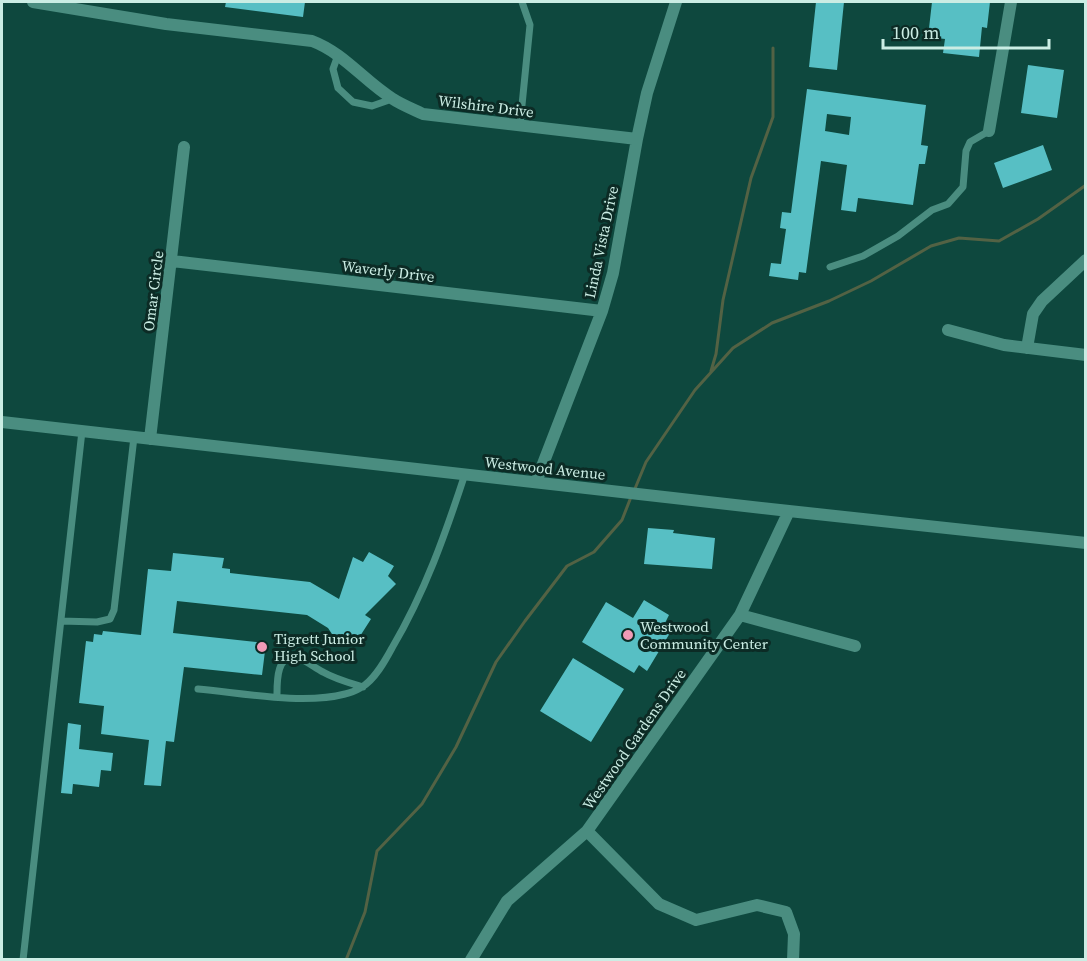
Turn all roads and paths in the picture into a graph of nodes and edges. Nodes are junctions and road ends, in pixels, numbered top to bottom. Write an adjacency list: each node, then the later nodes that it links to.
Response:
1 (33, 2): 5 (street, Wilshire Drive)
2 (522, 2): 7 (lane)
3 (676, 2): 9 (street, Linda Vista Drive)
4 (1011, 2): 8 (street)
5 (338, 55): 6 (street, Wilshire Drive); 6 (lane)
6 (393, 99): 7 (street, Wilshire Drive)
7 (520, 126): 9 (street, Wilshire Drive)
8 (989, 131): 13 (lane)
9 (637, 139): 14 (street, Linda Vista Drive)
10 (184, 147): 12 (street, Omar Circle)
11 (1086, 260): 16 (street)
12 (172, 261): 14 (street, Waverly Drive); 21 (street, Omar Circle)
13 (830, 267)
14 (602, 311): 23 (street, Linda Vista Drive)
15 (948, 330): 16 (street)
16 (1027, 348): 17 (street)
17 (1086, 355)
18 (2, 422): 19 (street, Westwood Avenue)
19 (82, 431): 20 (street, Westwood Avenue); 27 (lane)
20 (134, 437): 21 (street, Westwood Avenue); 27 (lane)
21 (150, 439): 22 (street, Westwood Avenue)
22 (465, 474): 23 (street, Westwood Avenue); 29 (lane)
23 (536, 482): 24 (street, Westwood Avenue)
24 (789, 511): 25 (street, Westwood Avenue); 26 (street, Westwood Gardens Drive)
25 (1086, 543)
26 (740, 615): 28 (street); 32 (street, Westwood Gardens Drive)
27 (61, 621): 33 (lane)
28 (855, 646)
29 (363, 687): 31 (lane); 31 (lane)
30 (198, 689): 31 (lane)
31 (277, 696)
32 (587, 831): 34 (street, Westwood Gardens Drive); 35 (street)
33 (23, 960)
34 (471, 960)
35 (793, 960)

